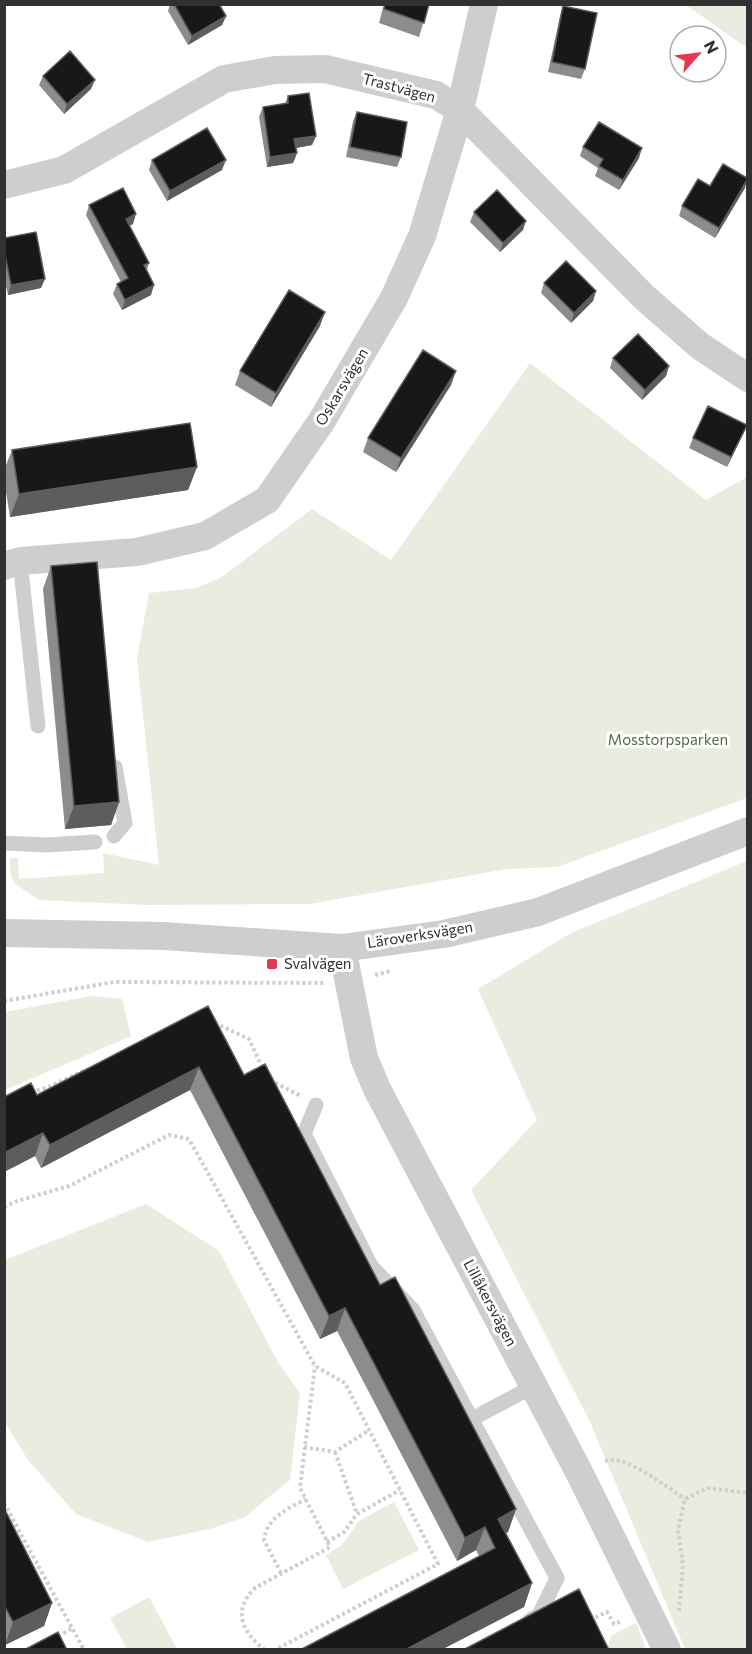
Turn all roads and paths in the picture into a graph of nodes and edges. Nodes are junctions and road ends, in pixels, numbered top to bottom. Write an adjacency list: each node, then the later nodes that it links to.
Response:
1 (484, 4): 2 (street, Oskarsvägen)
2 (460, 110): 3 (street, Trastvägen); 4 (street, Trastvägen); 5 (street, Oskarsvägen)
3 (4, 186)
4 (747, 378)
5 (12, 564): 6 (lane)
6 (38, 726)
7 (113, 748): 9 (lane)
8 (747, 831): 13 (street, Läroverksvägen)
9 (114, 836)
10 (95, 842): 11 (lane)
11 (4, 843)
12 (4, 933): 13 (street, Läroverksvägen)
13 (342, 948): 14 (street, Lillåkersvägen)
14 (348, 982): 15 (path); 22 (street, Lillåkersvägen)
15 (4, 1001)
16 (211, 1022): 19 (path)
17 (98, 1065): 18 (path)
18 (25, 1093)
19 (316, 1105): 23 (lane)
20 (4, 1208): 21 (path)
21 (315, 1366): 24 (path); 25 (path)
22 (534, 1386): 23 (lane); 38 (street, Lillåkersvägen)
23 (470, 1420): 36 (lane)
24 (369, 1430): 26 (path); 28 (path)
25 (304, 1447): 26 (path); 30 (path)
26 (334, 1452): 33 (path)
27 (610, 1459): 31 (path)
28 (400, 1490): 33 (path); 45 (path)
29 (747, 1493): 31 (path)
30 (306, 1499): 34 (path); 35 (path)
31 (686, 1499): 38 (path)
32 (4, 1503): 40 (path)
33 (357, 1514): 34 (path)
34 (327, 1542): 35 (path)
35 (281, 1573): 44 (path)
36 (539, 1615): 39 (lane); 41 (lane)
37 (584, 1619): 38 (path)
38 (643, 1621): 46 (street, Lillåkersvägen)
39 (520, 1625)
40 (73, 1628): 42 (path); 43 (path)
41 (547, 1632)
42 (53, 1639)
43 (84, 1650)
44 (265, 1650)
45 (275, 1650)
46 (667, 1650)

